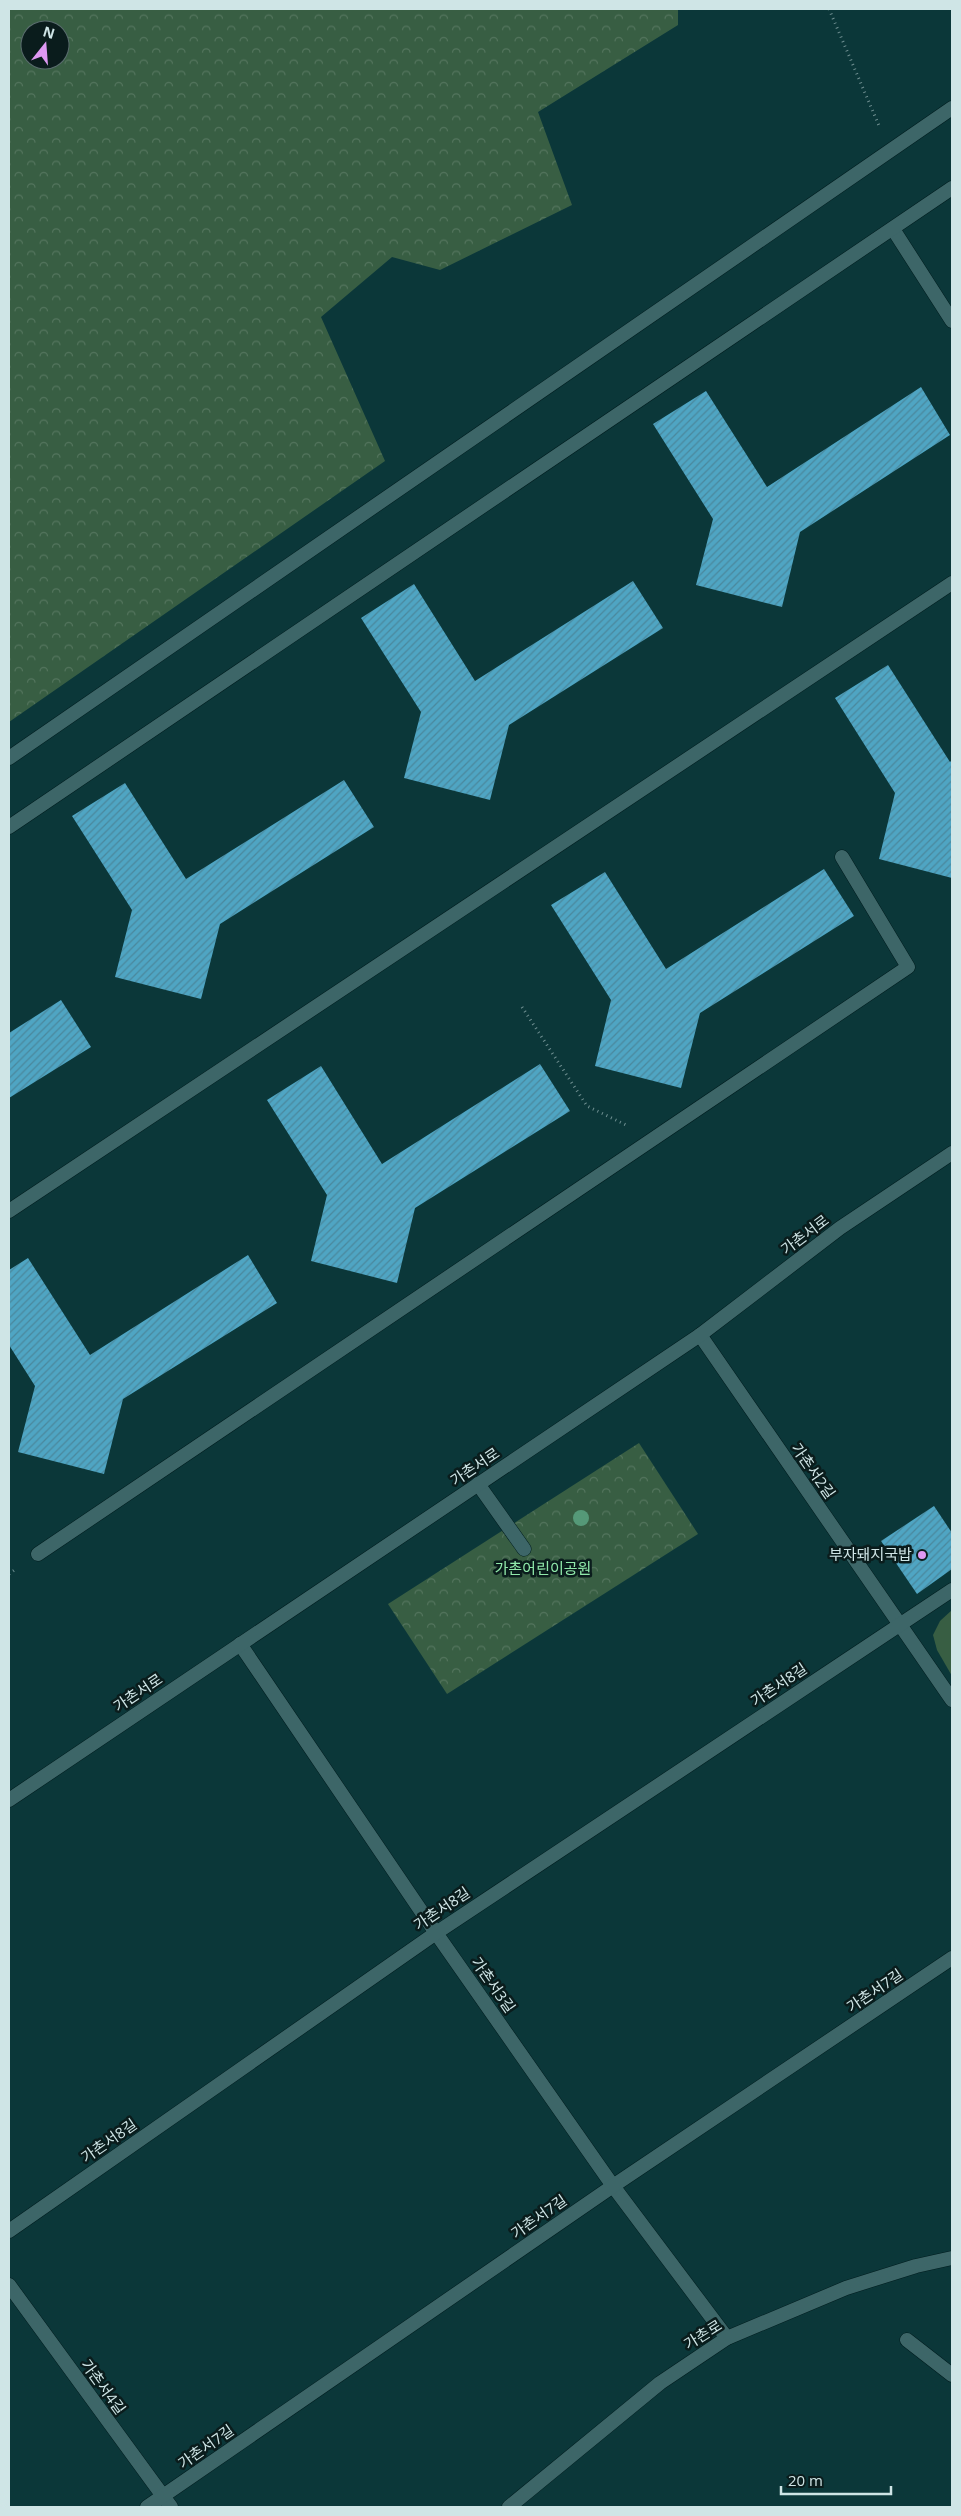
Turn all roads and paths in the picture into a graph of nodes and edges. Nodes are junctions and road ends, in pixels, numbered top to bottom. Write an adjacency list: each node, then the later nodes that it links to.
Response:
1 (829, 9): 3 (path)
2 (952, 108): 3 (street)
3 (890, 151): 8 (street)
4 (952, 188): 5 (street)
5 (893, 229): 6 (street); 9 (street)
6 (952, 321)
7 (952, 583): 14 (street)
8 (9, 758)
9 (9, 827)
10 (842, 857): 12 (street)
11 (522, 1007): 12 (path)
12 (654, 1139): 18 (street)
13 (952, 1153): 15 (street, 가촌서로)
14 (9, 1211)
15 (700, 1336): 16 (street, 가촌서로); 20 (street, 가촌서2길)
16 (478, 1484): 17 (street); 21 (street, 가촌서로)
17 (524, 1549)
18 (38, 1554)
19 (952, 1590): 20 (street)
20 (900, 1625): 22 (street, 가촌서2길); 24 (street, 가촌서8길)
21 (240, 1644): 23 (street, 가촌서로); 24 (street, 가촌서3길)
22 (952, 1700)
23 (9, 1800)
24 (436, 1933): 26 (street, 가촌서3길); 27 (street, 가촌서8길)
25 (952, 1958): 26 (street, 가촌서7길)
26 (613, 2186): 30 (street, 가촌서3길); 33 (street, 가촌서7길)
27 (9, 2231)
28 (952, 2258): 30 (street, 가촌로)
29 (9, 2285): 33 (street, 가촌서4길)
30 (727, 2338): 35 (street, 가촌로)
31 (907, 2340): 32 (street)
32 (952, 2375)
33 (167, 2502): 34 (street, 가촌서7길)
34 (147, 2507)
35 (509, 2507)

